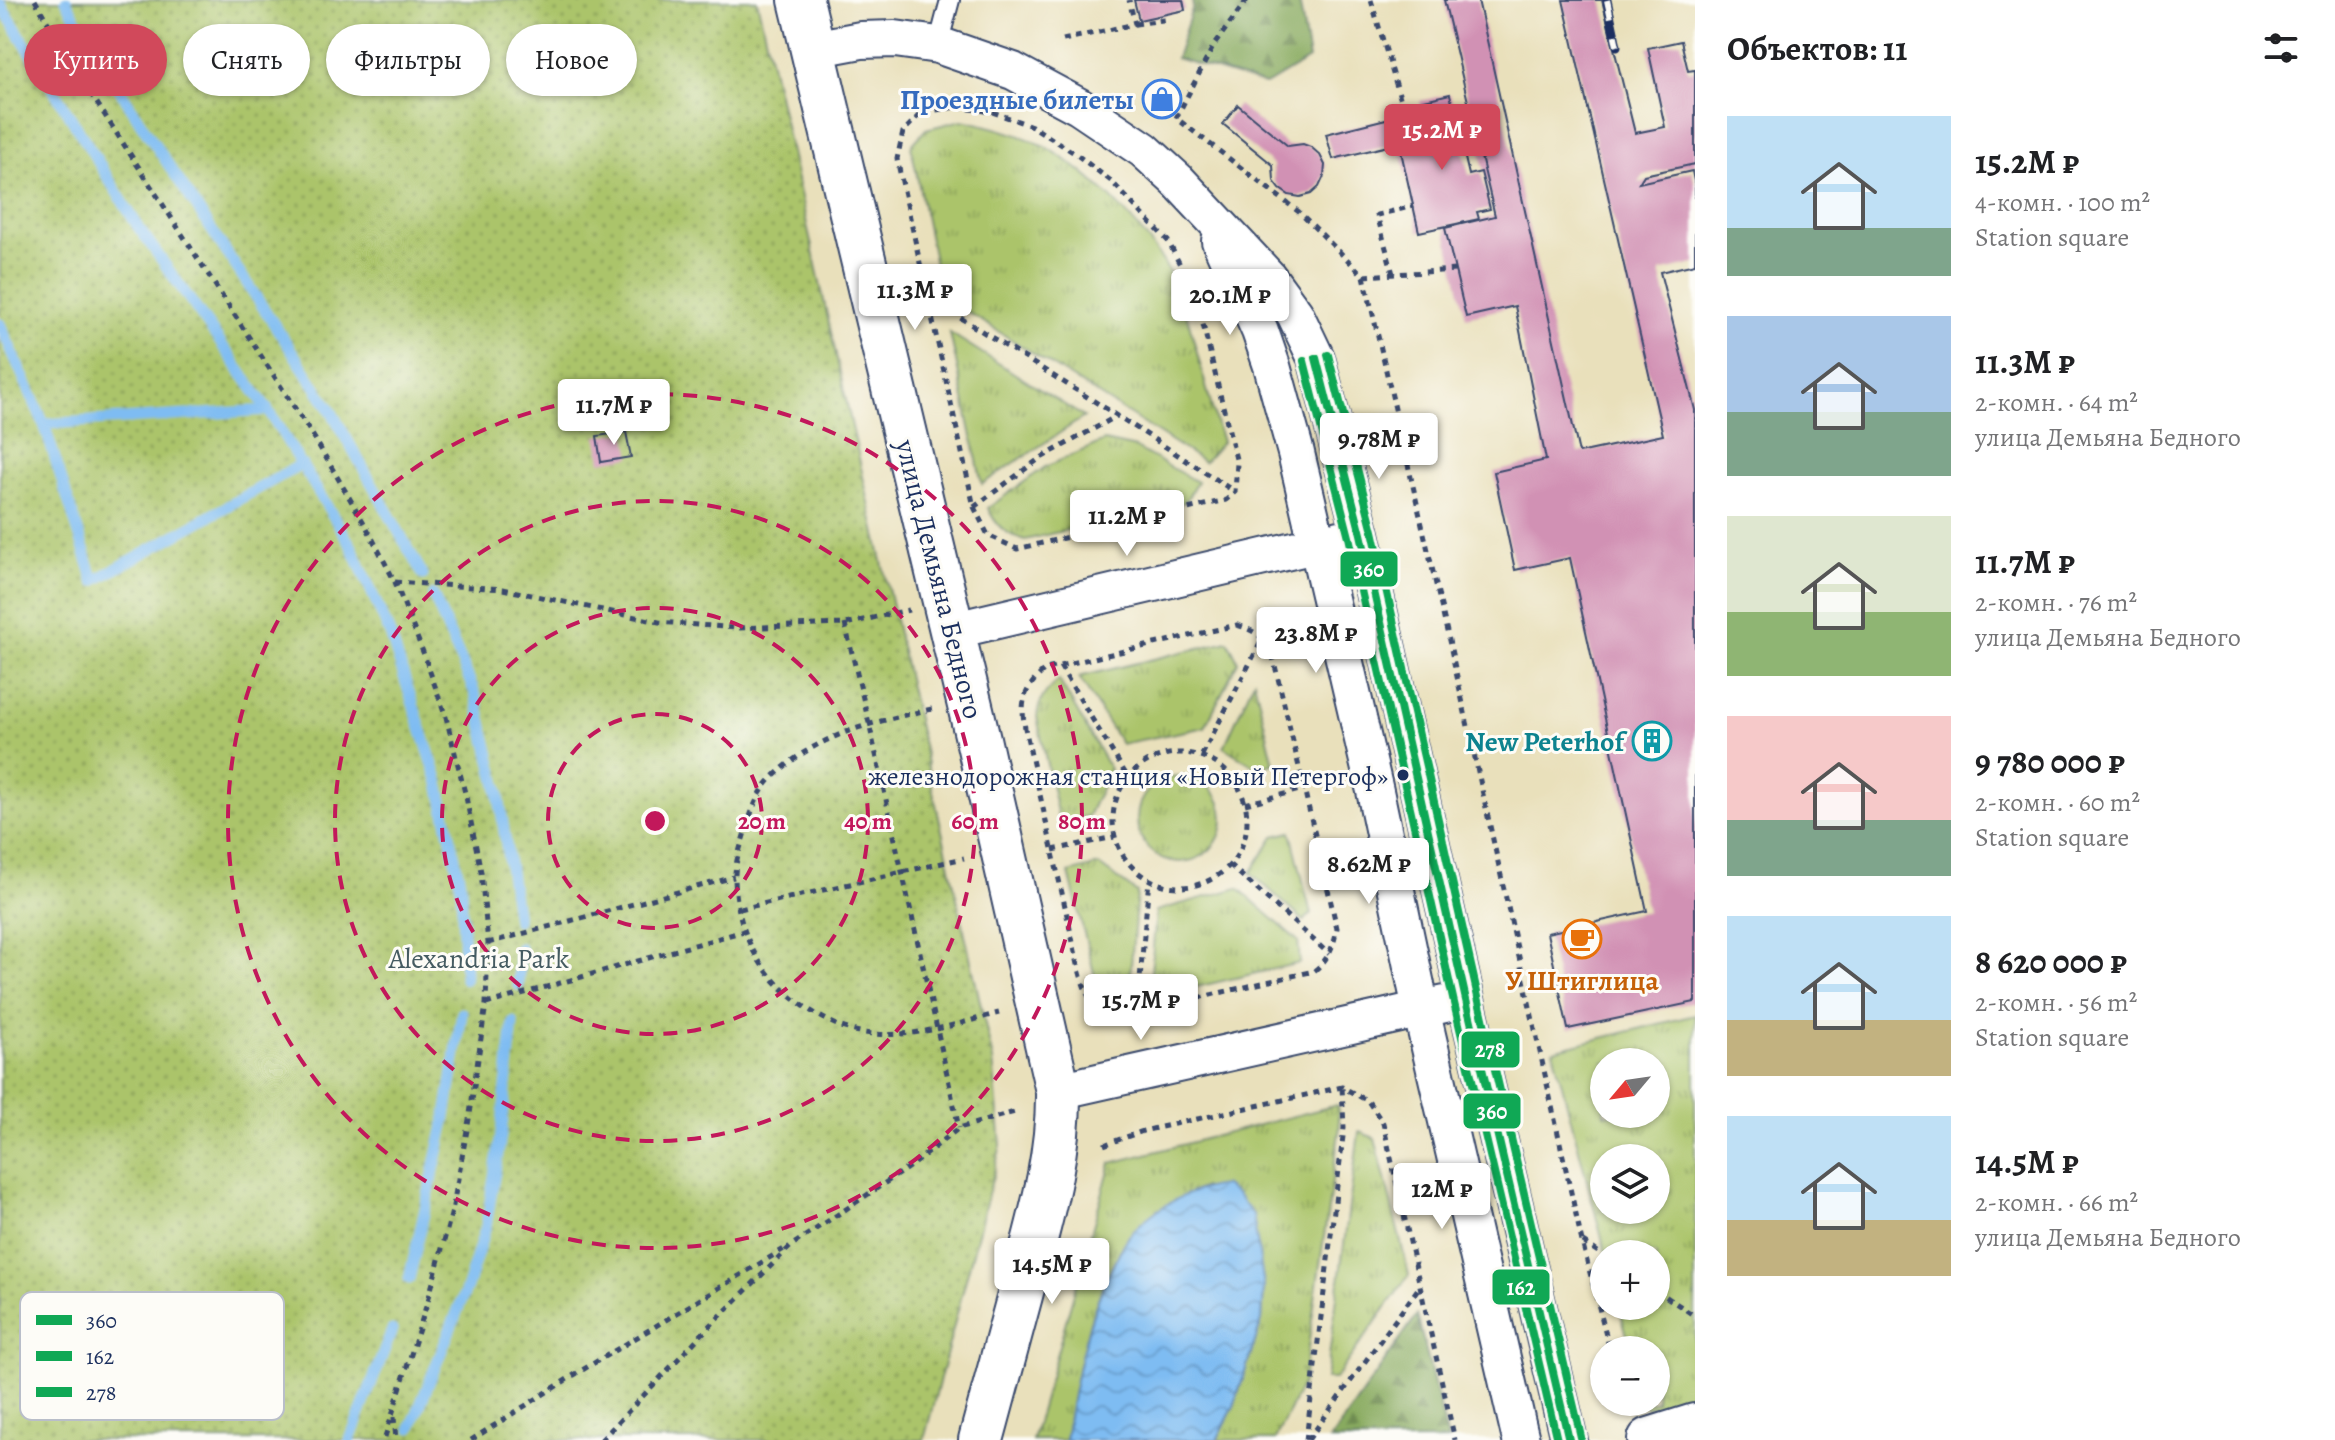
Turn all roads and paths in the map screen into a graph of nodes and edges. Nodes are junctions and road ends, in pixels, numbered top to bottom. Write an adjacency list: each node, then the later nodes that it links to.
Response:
1 (35, 0): 24 (path)
2 (801, 0): 11 (street, улица Демьяна Бедного)
3 (950, 0): 10 (lane)
4 (1129, 0): 8 (path)
5 (1247, 0): 17 (path)
6 (1371, 0): 12 (path)
7 (1170, 19): 8 (path)
8 (1135, 24): 9 (path)
9 (1063, 40)
10 (938, 45): 11 (street); 14 (street)
11 (813, 49): 27 (street, улица Демьяна Бедного)
12 (1405, 143)
13 (1414, 206): 16 (path)
14 (1203, 207): 22 (street); 23 (street)
15 (1455, 270): 16 (path)
16 (1393, 274): 17 (path)
17 (1364, 276): 58 (path)
18 (929, 299): 19 (path); 20 (path); 21 (path)
19 (1118, 416): 20 (path); 21 (path)
20 (1235, 492): 21 (path)
21 (974, 507)
22 (1361, 534): 23 (street); 47 (street)
23 (1317, 544): 27 (street); 49 (street)
24 (395, 582): 26 (path); 45 (path)
25 (910, 609): 26 (path)
26 (845, 624): 31 (path)
27 (951, 631): 54 (street, улица Демьяна Бедного)
28 (1263, 638): 29 (path); 32 (path); 34 (path)
29 (1060, 666): 33 (path); 37 (path)
30 (933, 708): 31 (path)
31 (869, 723): 40 (path); 41 (path)
32 (1202, 755): 33 (path); 35 (path)
33 (1127, 776): 36 (path)
34 (1304, 789): 35 (path); 46 (path)
35 (1245, 804): 39 (path)
36 (1114, 837): 37 (path); 42 (path)
37 (1052, 850): 50 (path)
38 (965, 858): 40 (path)
39 (1230, 865): 42 (path); 46 (path)
40 (903, 873): 43 (path); 52 (path)
41 (734, 877): 43 (path); 45 (path)
42 (1149, 880): 50 (path)
43 (740, 909): 44 (path)
44 (744, 931): 48 (path); 52 (path)
45 (488, 943): 48 (path)
46 (1329, 954): 50 (path)
47 (1466, 1000): 49 (street); 75 (street)
48 (486, 1004): 65 (path)
49 (1421, 1009): 54 (street); 74 (street)
50 (1137, 1012)
51 (999, 1013): 52 (path)
52 (937, 1029): 56 (path)
53 (1342, 1087): 57 (path); 61 (path); 72 (path)
54 (1058, 1091): 71 (street, улица Демьяна Бедного)
55 (1018, 1111): 56 (path)
56 (959, 1128): 59 (path)
57 (1104, 1145)
58 (1582, 1242): 60 (path); 64 (path)
59 (792, 1245): 69 (path); 70 (path)
60 (1590, 1247)
61 (1420, 1286): 72 (path); 73 (path)
62 (1670, 1299): 63 (path)
63 (1695, 1316)
64 (1606, 1336)
65 (393, 1412): 67 (path); 68 (path)
66 (1695, 1426): 76 (street)
67 (384, 1440)
68 (396, 1440)
69 (471, 1440)
70 (601, 1440)
71 (981, 1440)
72 (1307, 1440)
73 (1455, 1440)
74 (1521, 1440)
75 (1569, 1440)
76 (1650, 1440)

